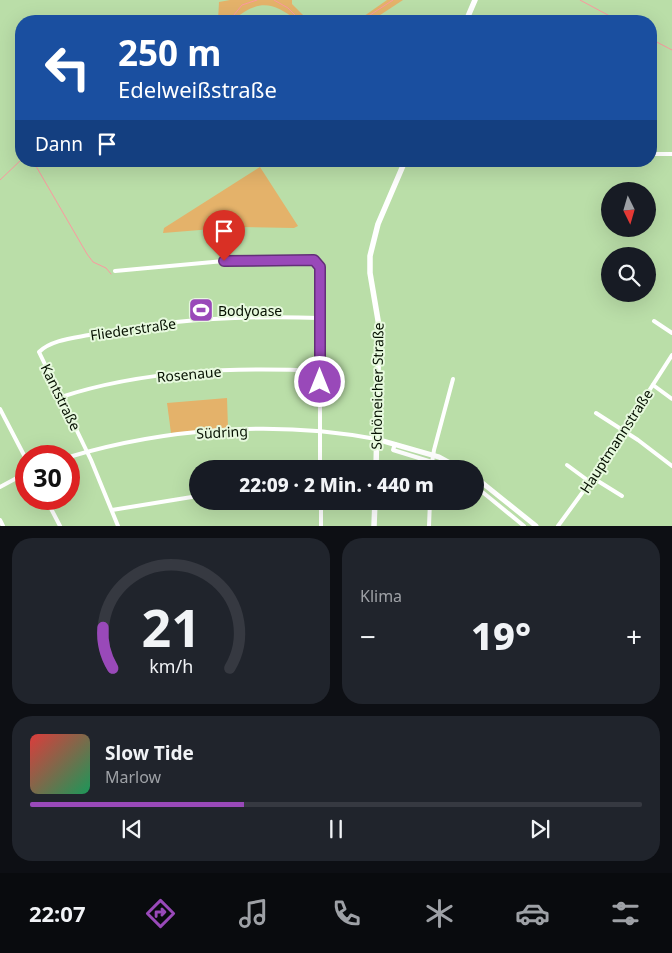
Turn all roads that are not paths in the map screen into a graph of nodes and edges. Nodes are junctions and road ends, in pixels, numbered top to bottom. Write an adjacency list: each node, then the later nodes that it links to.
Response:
1 (475, 0): 2 (main road)
2 (469, 15)
3 (657, 154): 4 (street)
4 (672, 154)
5 (402, 167): 21 (main road, Schöneicher Straße)
6 (115, 271): 7 (street)
7 (320, 318): 10 (street, Fliederstraße); 12 (street)
8 (654, 321): 9 (street)
9 (672, 333)
10 (39, 352): 15 (street, Kantstraße)
11 (672, 355): 14 (street, Hauptmannstraße)
12 (320, 371): 15 (street, Rosenaue); 20 (street)
13 (453, 379): 25 (street)
14 (653, 385): 16 (street); 19 (street, Hauptmannstraße)
15 (61, 397): 23 (street, Kantstraße)
16 (672, 399)
17 (0, 409): 22 (street)
18 (596, 413): 19 (street)
19 (623, 430): 30 (street); 32 (street, Hauptmannstraße)
20 (321, 432): 21 (street, Südring); 23 (street, Südring); 26 (street)
21 (376, 439): 25 (street); 27 (main road, Schöneicher Straße)
22 (19, 445)
23 (88, 452): 24 (street, Südring); 39 (street, Kantstraße)
24 (80, 454)
25 (432, 459): 28 (street)
26 (320, 460)
27 (376, 460)
28 (435, 460)
29 (567, 465): 32 (street)
30 (672, 466)
31 (15, 479): 34 (street)
32 (591, 480): 36 (street); 52 (street, Hauptmannstraße)
33 (484, 485): 44 (street)
34 (0, 487)
35 (484, 493): 44 (street)
36 (622, 496)
37 (189, 497): 39 (street)
38 (52, 510): 46 (street)
39 (112, 510): 47 (street, Kantstraße)
40 (321, 510): 48 (street)
41 (375, 510): 49 (main road)
42 (430, 510): 50 (street)
43 (0, 520): 45 (street)
44 (527, 524): 51 (street)
45 (3, 526)
46 (60, 526)
47 (118, 526)
48 (321, 526)
49 (374, 526)
50 (429, 526)
51 (536, 526)
52 (558, 526)

